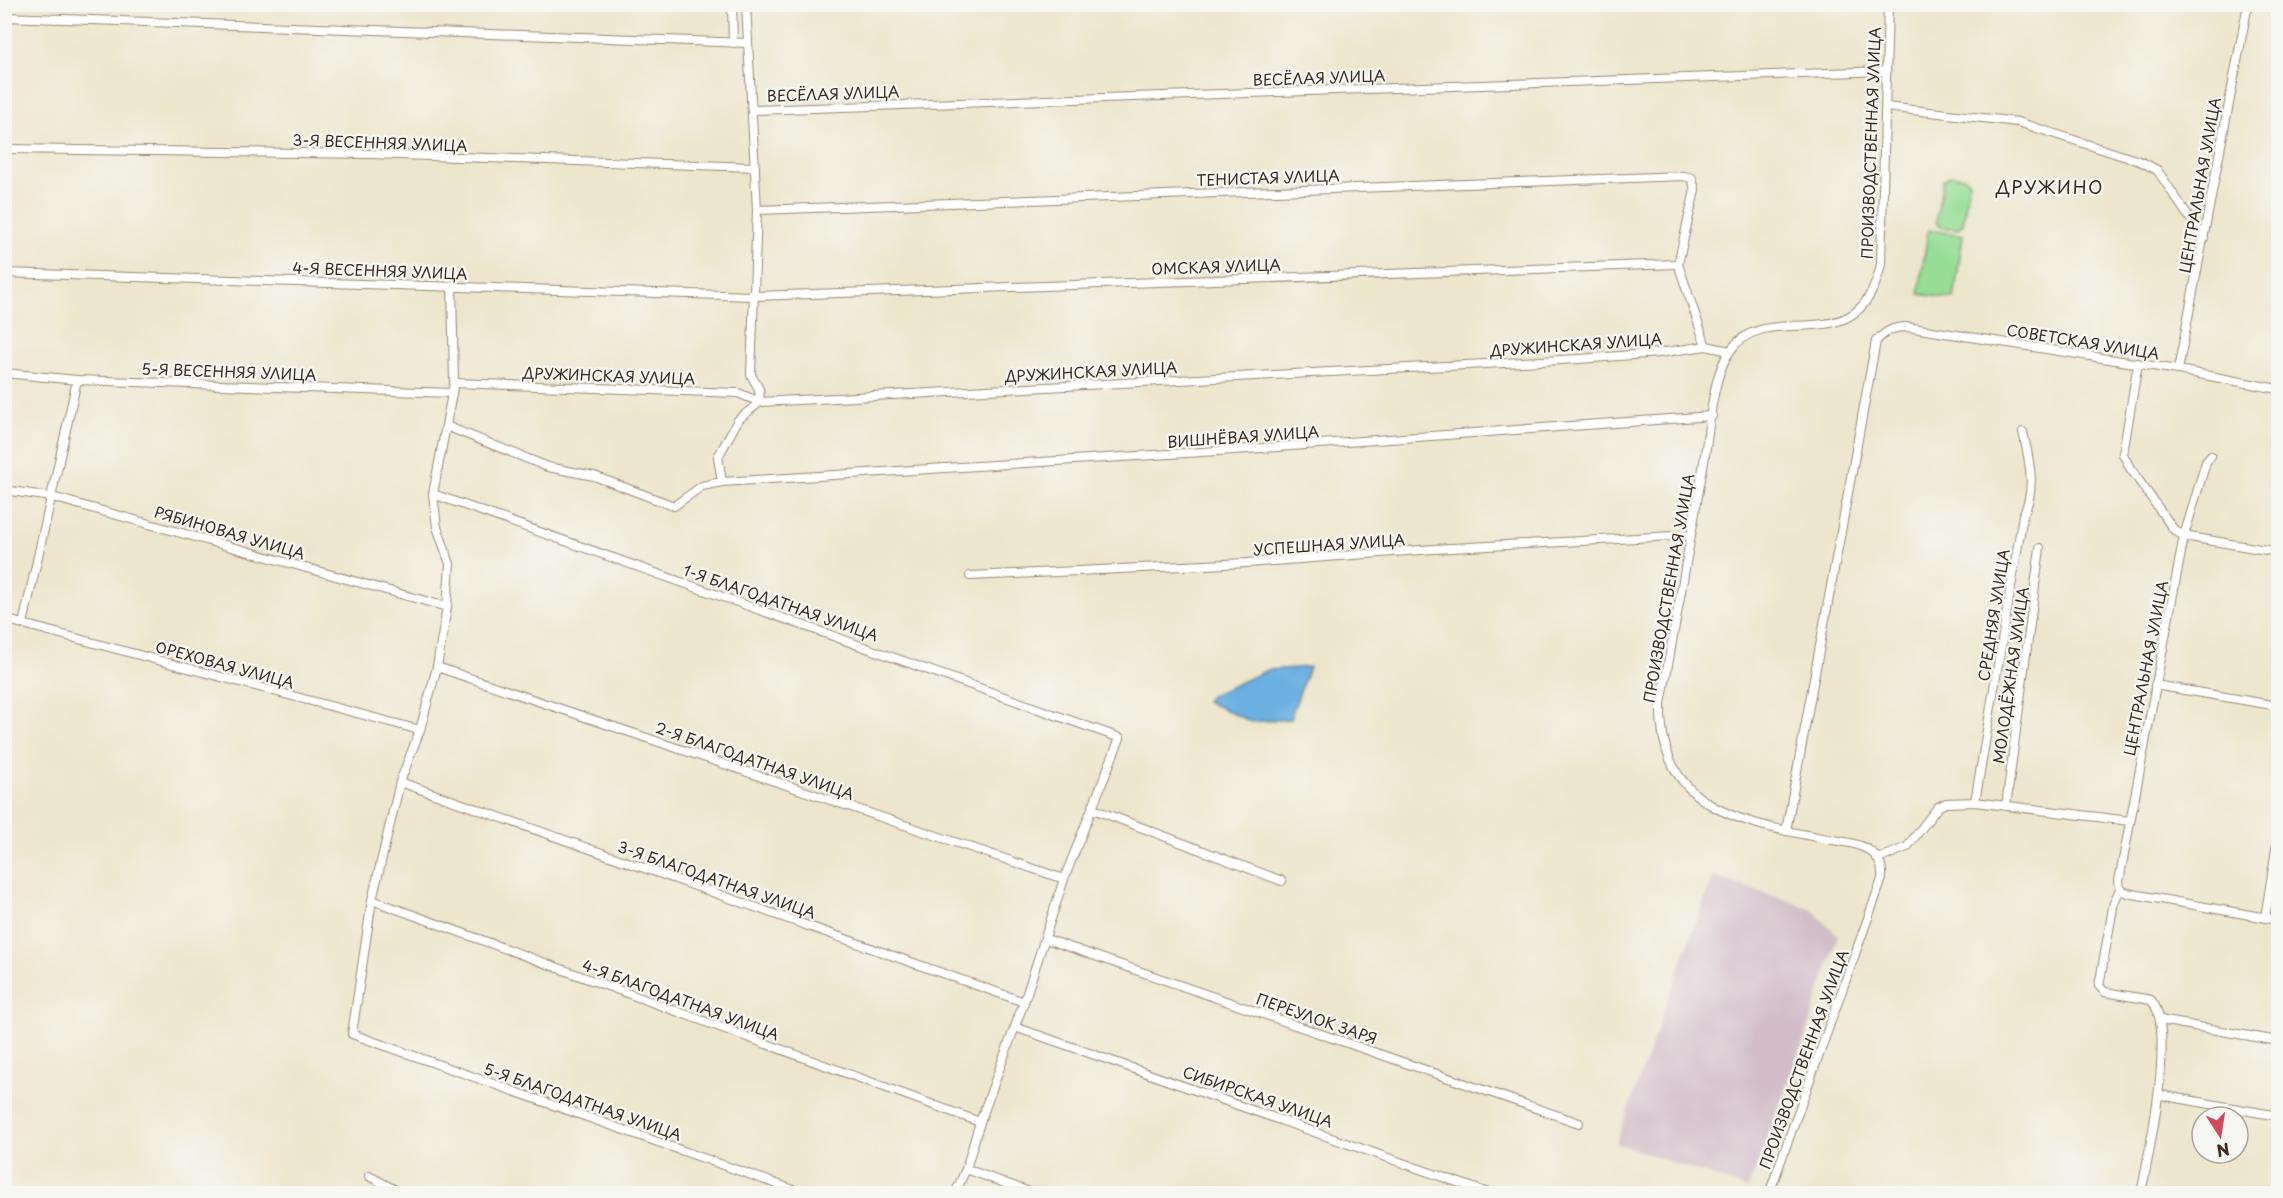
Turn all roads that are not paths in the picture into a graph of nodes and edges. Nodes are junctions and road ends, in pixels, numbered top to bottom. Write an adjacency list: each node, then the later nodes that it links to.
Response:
1 (732, 4): 7 (street)
2 (746, 4): 6 (street)
3 (1888, 4): 8 (street, ПРОИЗВОДСТВЕННАЯ УЛИЦА)
4 (2248, 4): 14 (street, ЦЕНТРАЛЬНАЯ УЛИЦА)
5 (4, 17): 7 (street)
6 (748, 42): 7 (street); 10 (street)
7 (733, 43)
8 (1886, 71): 9 (street, ПРОИЗВОДСТВЕННАЯ УЛИЦА); 10 (street, ВЕСЁЛАЯ УЛИЦА)
9 (1886, 107): 14 (street); 20 (street, ПРОИЗВОДСТВЕННАЯ УЛИЦА)
10 (753, 110): 12 (street)
11 (4, 148): 12 (street, 3-Я ВЕСЕННЯЯ УЛИЦА)
12 (755, 167): 13 (street)
13 (757, 210): 15 (street, ТЕНИСТАЯ УЛИЦА); 18 (street)
14 (2204, 239): 22 (street, ЦЕНТРАЛЬНАЯ УЛИЦА)
15 (1678, 264): 18 (street, ОМСКАЯ УЛИЦА); 19 (street)
16 (4, 273): 17 (street, 4-Я ВЕСЕННЯЯ УЛИЦА)
17 (452, 285): 18 (street, 4-Я ВЕСЕННЯЯ УЛИЦА); 25 (street)
18 (754, 296): 27 (street)
19 (1706, 346): 20 (street, ДРУЖИНСКАЯ УЛИЦА); 27 (street, ДРУЖИНСКАЯ УЛИЦА)
20 (1730, 351): 28 (street, ПРОИЗВОДСТВЕННАЯ УЛИЦА)
21 (2138, 363): 22 (street, СОВЕТСКАЯ УЛИЦА); 37 (street); 53 (street, СОВЕТСКАЯ УЛИЦА)
22 (2178, 370): 26 (street, СОВЕТСКАЯ УЛИЦА)
23 (4, 373): 24 (street, 5-Я ВЕСЕННЯЯ УЛИЦА)
24 (77, 380): 25 (street, 5-Я ВЕСЕННЯЯ УЛИЦА); 35 (street)
25 (453, 388): 27 (street, ДРУЖИНСКАЯ УЛИЦА); 29 (street)
26 (2278, 389)
27 (760, 402): 32 (street)
28 (1712, 416): 32 (street, ВИШНЁВАЯ УЛИЦА); 36 (street, ПРОИЗВОДСТВЕННАЯ УЛИЦА)
29 (446, 426): 32 (street, ВИШНЁВАЯ УЛИЦА); 34 (street)
30 (2023, 432): 49 (street, СРЕДНЯЯ УЛИЦА)
31 (2211, 456): 37 (street, ЦЕНТРАЛЬНАЯ УЛИЦА)
32 (722, 482)
33 (4, 490): 35 (street, РЯБИНОВАЯ УЛИЦА)
34 (433, 494): 41 (street); 51 (street, 1-Я БЛАГОДАТНАЯ УЛИЦА)
35 (52, 497): 41 (street, РЯБИНОВАЯ УЛИЦА); 43 (street)
36 (1691, 535): 40 (street, УСПЕШНАЯ УЛИЦА); 53 (street, ПРОИЗВОДСТВЕННАЯ УЛИЦА)
37 (2184, 536): 39 (street); 45 (street, ЦЕНТРАЛЬНАЯ УЛИЦА)
38 (2040, 548): 50 (street, МОЛОДЁЖНАЯ УЛИЦА)
39 (2278, 552)
40 (970, 576)
41 (447, 607): 44 (street)
42 (4, 619): 43 (street, ОРЕХОВАЯ УЛИЦА)
43 (23, 624): 47 (street, ОРЕХОВАЯ УЛИЦА)
44 (436, 667): 47 (street); 56 (street, 2-Я БЛАГОДАТНАЯ УЛИЦА)
45 (2155, 685): 46 (street); 52 (street, ЦЕНТРАЛЬНАЯ УЛИЦА)
46 (2278, 706)
47 (420, 730): 48 (street)
48 (400, 782): 59 (street); 63 (street, 3-Я БЛАГОДАТНАЯ УЛИЦА)
49 (1975, 802): 50 (street); 55 (street)
50 (2006, 806): 52 (street)
51 (1093, 809): 56 (street); 57 (street)
52 (2130, 821): 58 (street, ЦЕНТРАЛЬНАЯ УЛИЦА)
53 (1786, 831): 55 (street, ПРОИЗВОДСТВЕННАЯ УЛИЦА)
54 (2278, 837): 60 (street)
55 (1878, 859): 78 (street, ПРОИЗВОДСТВЕННАЯ УЛИЦА)
56 (1064, 879): 62 (street)
57 (1282, 881)
58 (2120, 889): 60 (street); 64 (street, ЦЕНТРАЛЬНАЯ УЛИЦА)
59 (372, 900): 69 (street, 4-Я БЛАГОДАТНАЯ УЛИЦА); 74 (street, 5-Я БЛАГОДАТНАЯ УЛИЦА)
60 (2265, 918): 61 (street)
61 (2278, 920)
62 (1046, 939): 63 (street); 70 (street, ПЕРЕУЛОК ЗАРЯ)
63 (1024, 1002): 65 (street)
64 (2160, 1020): 66 (street); 67 (street)
65 (1015, 1028): 69 (street); 77 (street, СИБИРСКАЯ УЛИЦА)
66 (2278, 1041)
67 (2160, 1095): 68 (street); 79 (street)
68 (2278, 1116)
69 (980, 1122): 71 (street)
70 (1579, 1123)
71 (966, 1169): 75 (street); 76 (street)
72 (369, 1176): 73 (street)
73 (403, 1194)
74 (805, 1194)
75 (955, 1194)
76 (1035, 1194)
77 (1491, 1194)
78 (1768, 1194)
79 (2141, 1194)

